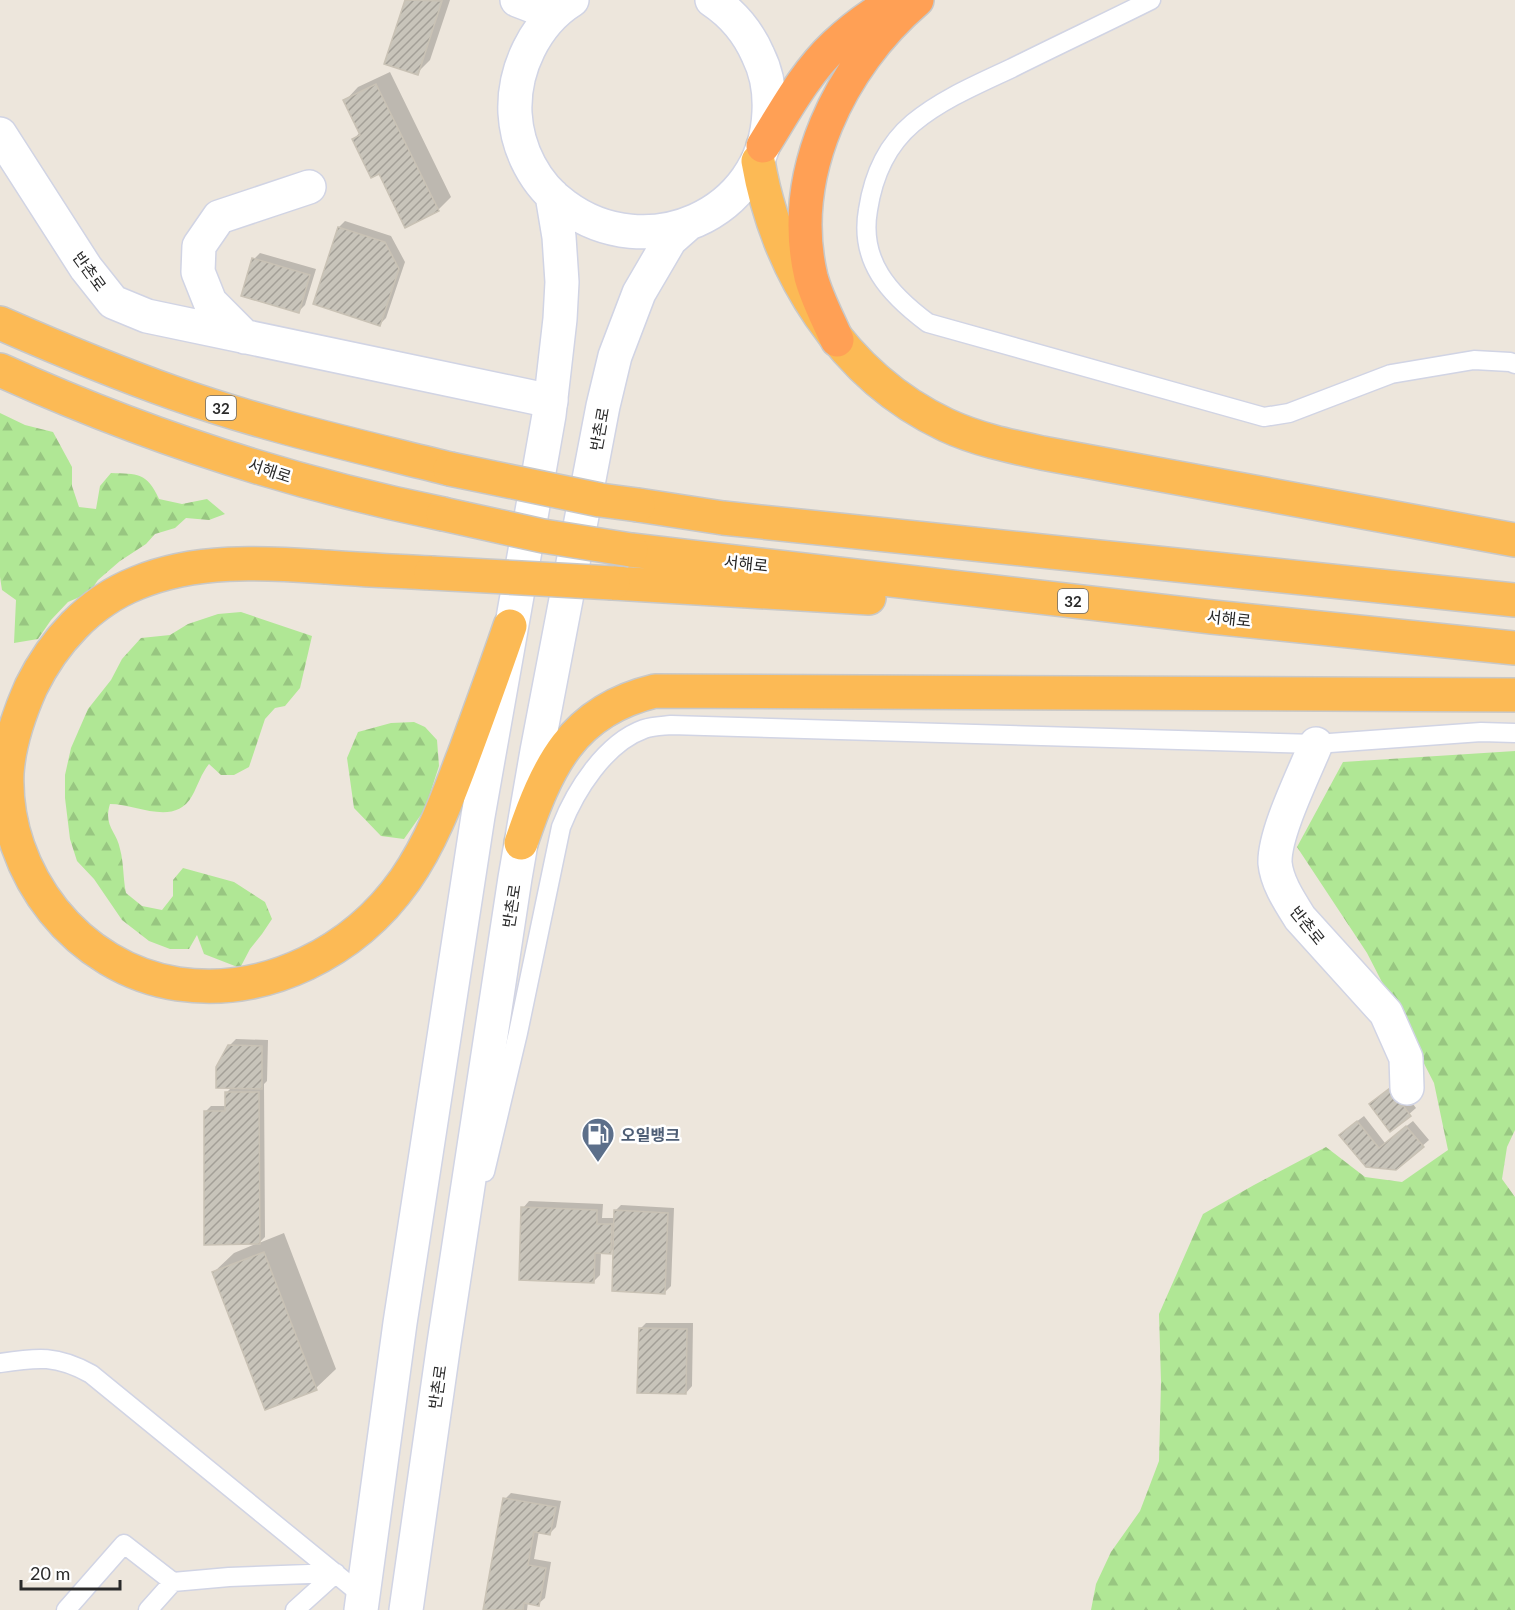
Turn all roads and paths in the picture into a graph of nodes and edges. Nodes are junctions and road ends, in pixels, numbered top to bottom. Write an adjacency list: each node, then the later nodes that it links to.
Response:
1 (712, 0): 7 (main road, 반촌로)
2 (896, 0): 7 (highway)
3 (917, 0): 13 (highway)
4 (1151, 0): 14 (lane)
5 (544, 2): 9 (main road, 반촌로)
6 (0, 134): 12 (main road, 반촌로)
7 (760, 154): 10 (main road, 반촌로); 13 (highway)
8 (309, 187): 12 (main road)
9 (552, 195): 10 (main road, 반촌로); 16 (main road, 반촌로)
10 (687, 225): 25 (main road, 반촌로)
11 (0, 323): 18 (highway, 32, bridge)
12 (245, 337): 16 (main road, 반촌로)
13 (837, 340): 17 (highway)
14 (1515, 364)
15 (0, 370): 19 (highway, 서해로 / 32, bridge)
16 (551, 401): 20 (main road, 반촌로)
17 (1515, 540)
18 (1515, 600)
19 (1212, 617): 20 (highway, bridge); 21 (highway, 서해로 / 32)
20 (510, 626): 31 (main road, 반촌로)
21 (1515, 648)
22 (1515, 695): 25 (highway)
23 (1515, 734): 24 (lane)
24 (1316, 744): 26 (main road, 반촌로); 27 (lane)
25 (521, 843): 27 (main road, 반촌로)
26 (1407, 1088)
27 (444, 1342): 35 (main road, 반촌로)
28 (0, 1363): 29 (lane, 반촌로)
29 (336, 1573): 30 (lane); 31 (lane, 반촌로); 34 (lane)
30 (173, 1582): 32 (lane); 33 (lane)
31 (362, 1603)
32 (66, 1610)
33 (148, 1610)
34 (295, 1610)
35 (405, 1610)

